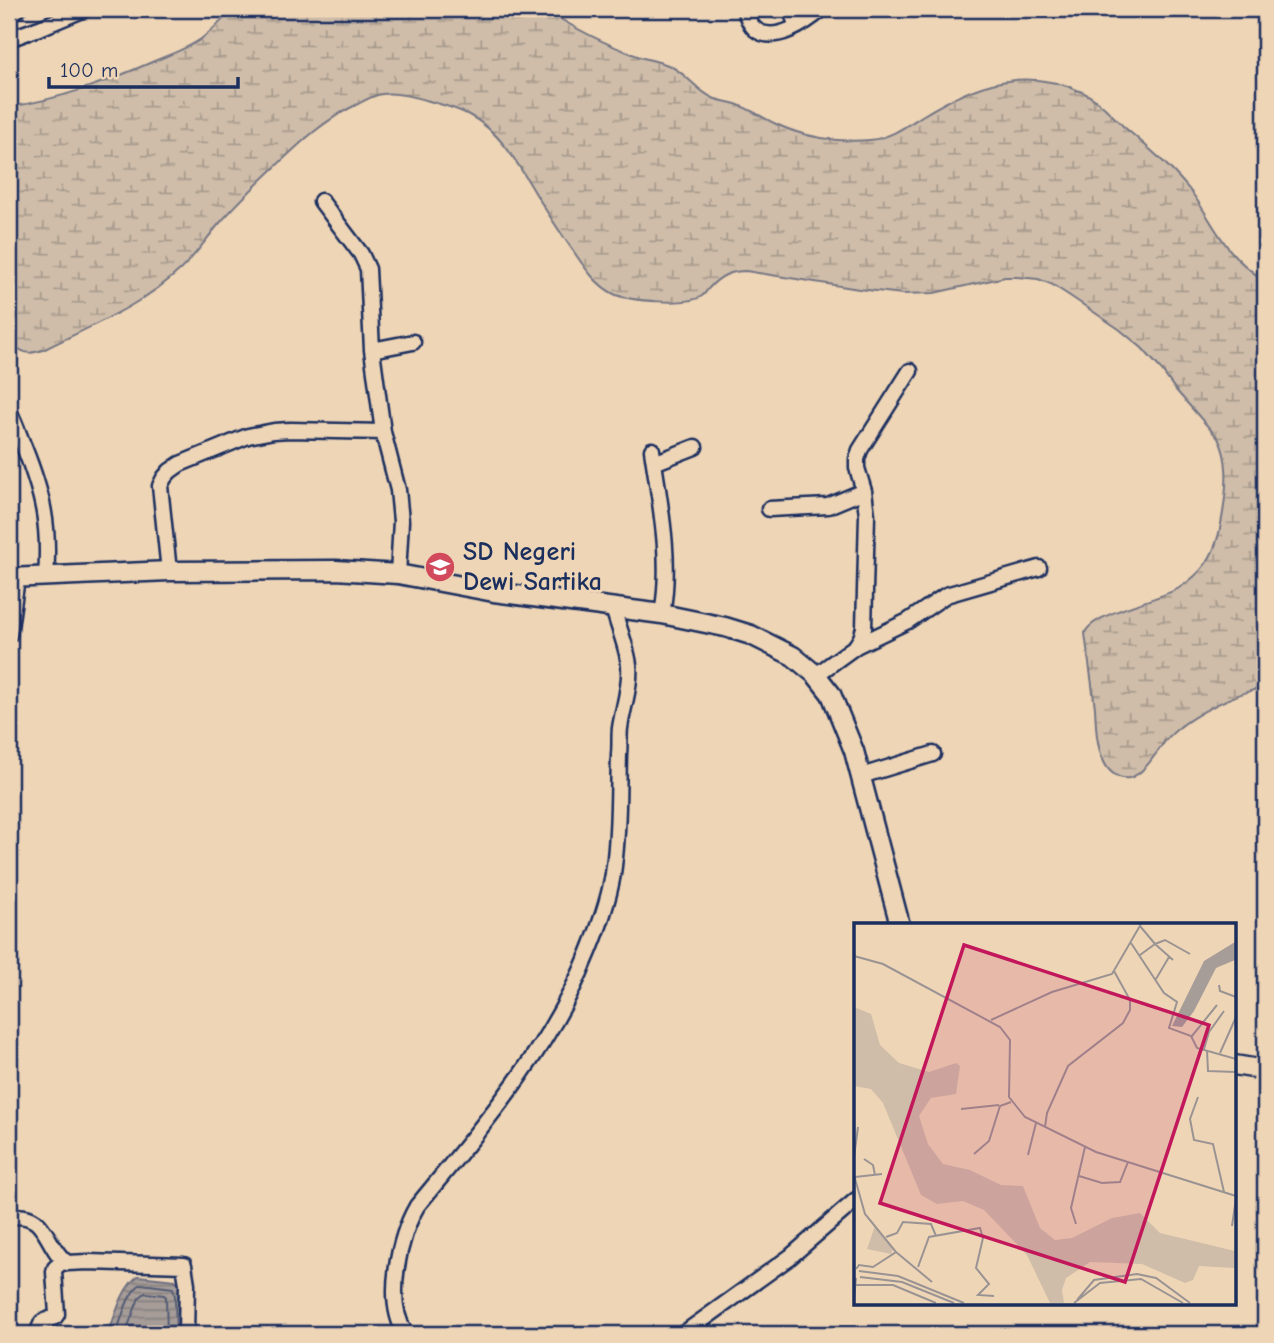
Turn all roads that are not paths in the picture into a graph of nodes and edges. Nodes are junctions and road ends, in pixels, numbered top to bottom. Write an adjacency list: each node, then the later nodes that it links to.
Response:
1 (18, 9): 6 (street)
2 (85, 9): 8 (street)
3 (744, 9): 7 (street)
4 (790, 9): 7 (street)
5 (822, 9): 7 (street)
6 (9, 12)
7 (797, 26)
8 (9, 39)
9 (321, 201): 11 (street)
10 (413, 342): 11 (street)
11 (372, 350): 14 (street)
12 (910, 371): 16 (street)
13 (9, 411): 21 (street)
14 (383, 432): 19 (street); 20 (street)
15 (695, 447): 24 (street)
16 (864, 491): 17 (street); 26 (street)
17 (769, 509)
18 (1039, 568): 26 (street)
19 (169, 571): 20 (main road); 21 (main road)
20 (398, 574): 23 (main road)
21 (46, 577): 22 (main road)
22 (13, 578): 25 (street)
23 (613, 608): 24 (main road); 38 (street)
24 (662, 614): 27 (main road)
25 (9, 635)
26 (856, 646): 27 (street)
27 (816, 675): 29 (main road)
28 (933, 754): 29 (street)
29 (861, 776): 30 (main road)
30 (899, 923)
31 (1236, 1065): 32 (main road)
32 (1265, 1070)
33 (854, 1202): 39 (street)
34 (9, 1217): 35 (street)
35 (63, 1261): 36 (street); 37 (street)
36 (37, 1334)
37 (186, 1334)
38 (406, 1334)
39 (683, 1334)

